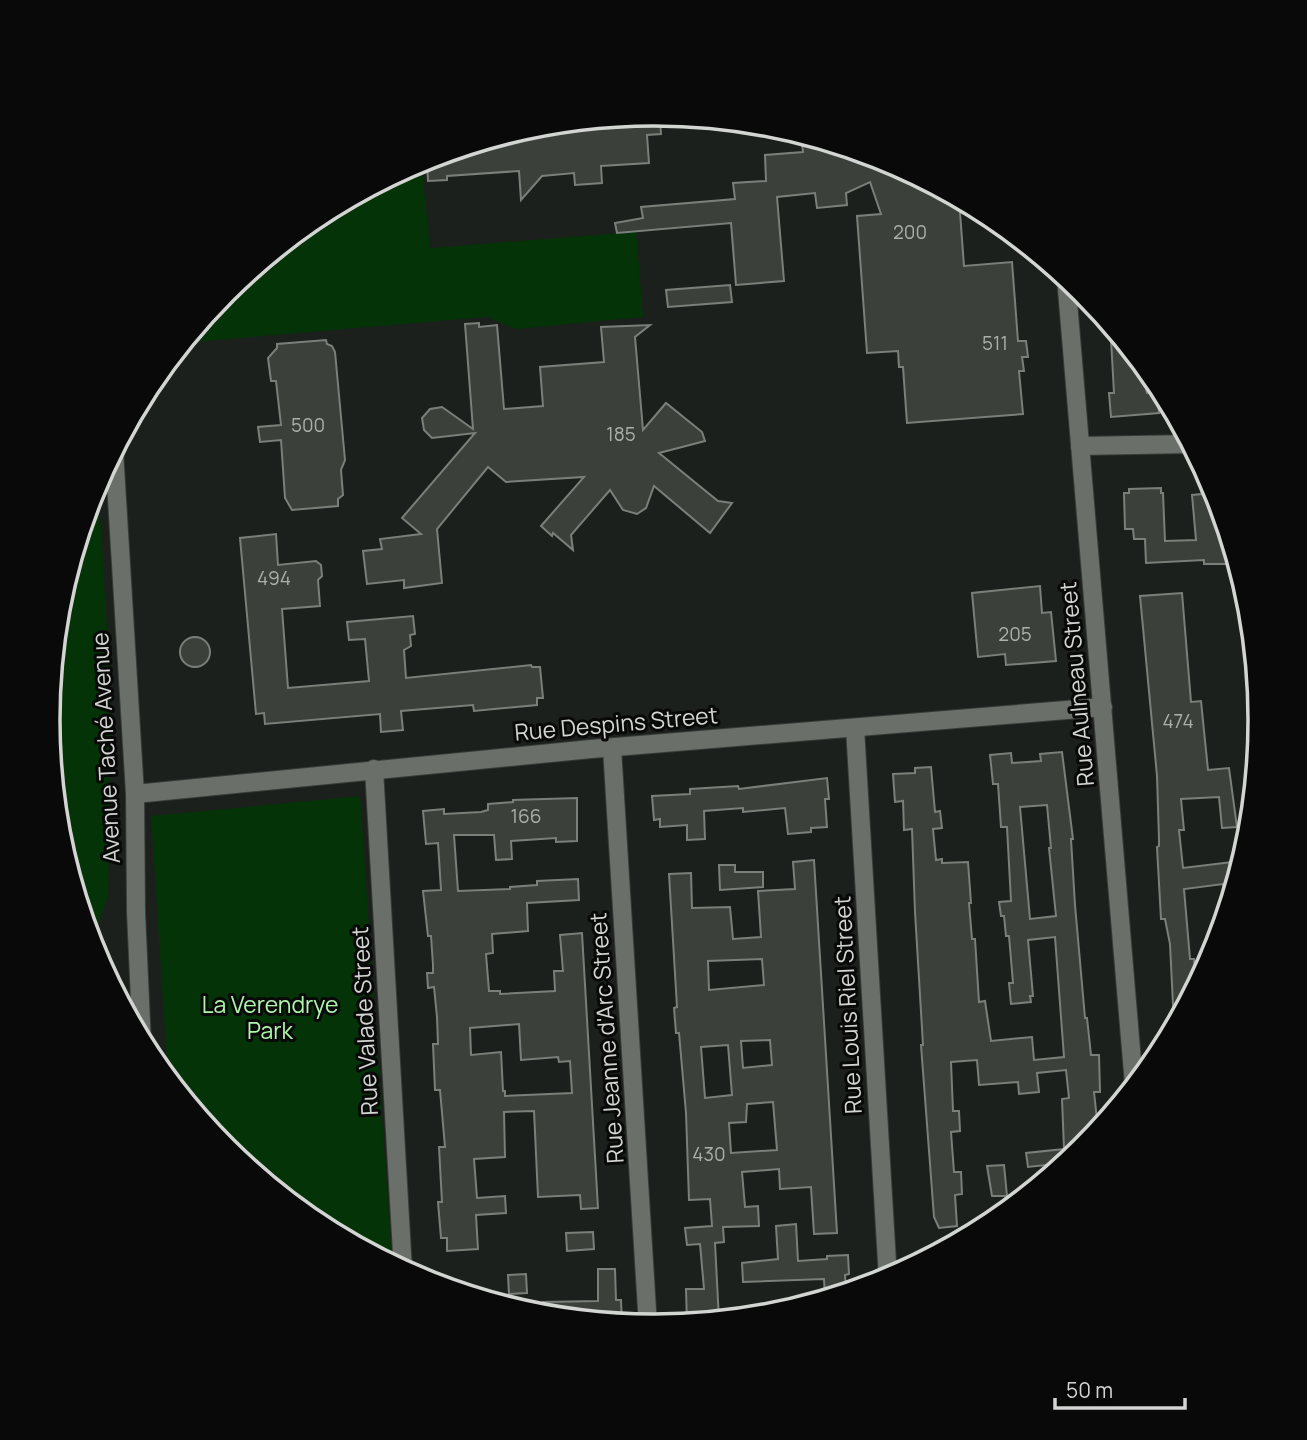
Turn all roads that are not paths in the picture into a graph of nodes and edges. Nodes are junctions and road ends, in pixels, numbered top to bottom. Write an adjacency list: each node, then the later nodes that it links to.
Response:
1 (1067, 294): 3 (street, Rue Aulneau Street)
2 (1179, 443): 3 (street)
3 (1080, 446): 5 (street, Rue Aulneau Street)
4 (115, 470): 9 (street, Avenue Taché Avenue)
5 (1102, 707): 6 (street, Rue Despins Street); 11 (street, Rue Aulneau Street)
6 (855, 728): 7 (street, Rue Despins Street); 13 (street, Rue Louis Riel Street)
7 (612, 748): 8 (street, Rue Despins Street); 14 (street, Rue Jeanne d'Arc Street)
8 (374, 769): 9 (street, Rue Despins Street); 12 (street, Rue Valade Street)
9 (135, 794): 10 (street, Avenue Taché Avenue)
10 (141, 1020)
11 (1133, 1071)
12 (402, 1258)
13 (887, 1266)
14 (647, 1314)

